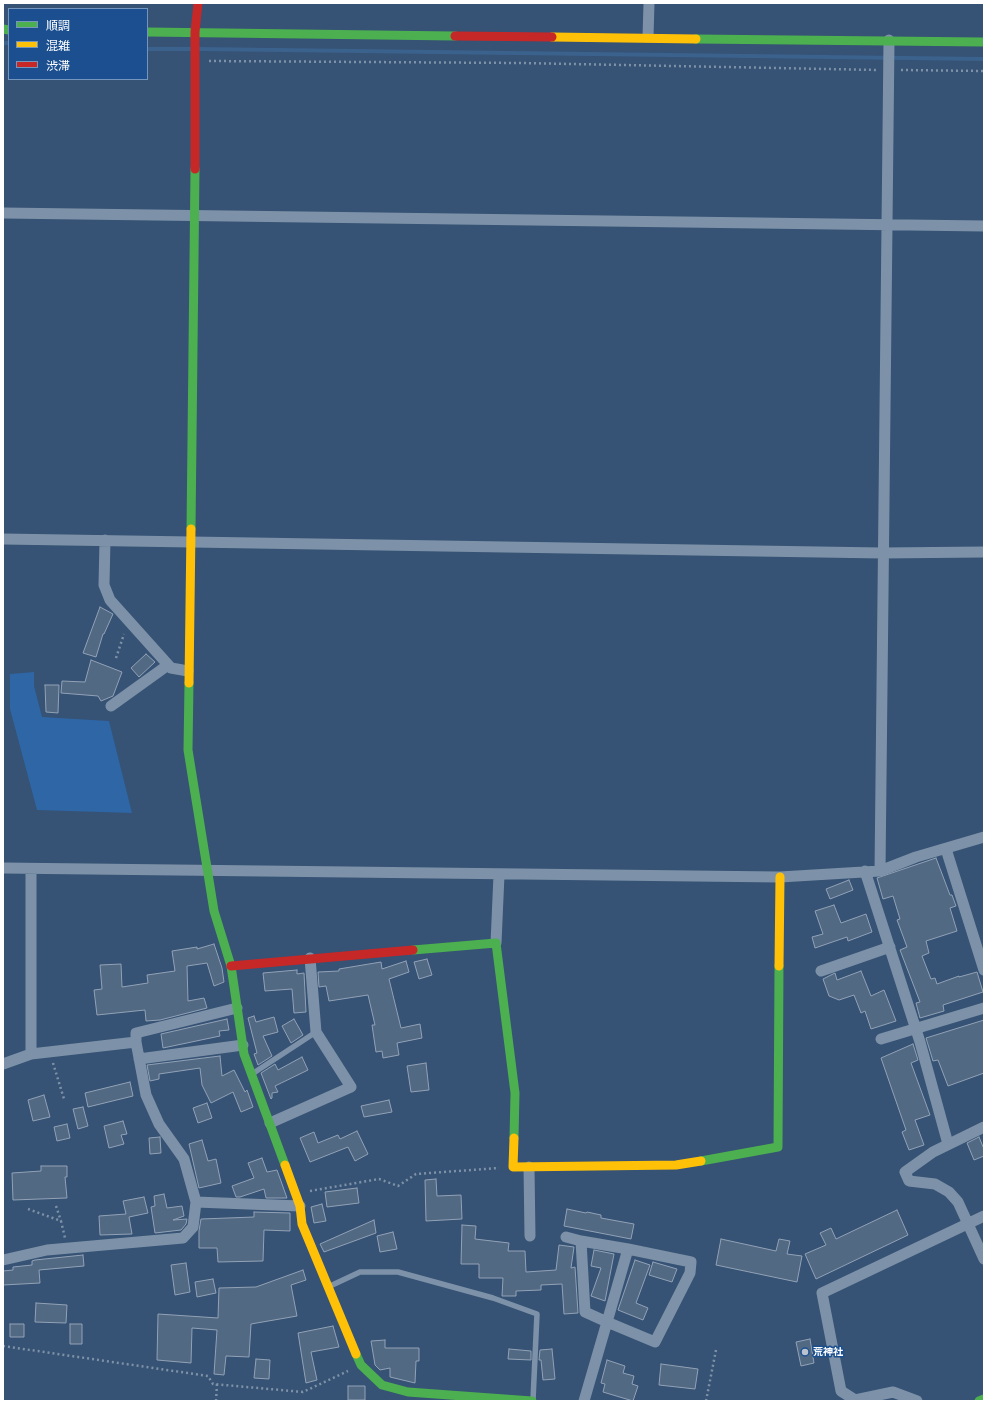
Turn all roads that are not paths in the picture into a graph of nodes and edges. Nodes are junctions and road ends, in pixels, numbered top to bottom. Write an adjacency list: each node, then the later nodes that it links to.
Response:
1 (198, 3): 4 (street)
2 (649, 3): 5 (street)
3 (148, 32): 4 (street)
4 (195, 36): 5 (street); 9 (street)
5 (648, 37): 7 (street)
6 (984, 42): 7 (street)
7 (889, 44): 10 (street)
8 (3, 213): 9 (street)
9 (193, 217): 10 (street); 14 (street)
10 (888, 226): 11 (street); 16 (street)
11 (984, 226)
12 (3, 539): 13 (street)
13 (105, 540): 14 (street); 17 (street)
14 (190, 542): 16 (street); 18 (street)
15 (984, 552): 16 (street)
16 (882, 553): 26 (street)
17 (168, 665): 18 (street); 19 (street)
18 (188, 671): 24 (street)
19 (111, 706)
20 (984, 838): 21 (street)
21 (946, 849): 26 (street); 33 (street)
22 (3, 868): 23 (street)
23 (31, 869): 24 (street); 42 (street)
24 (206, 870): 27 (street); 32 (street)
25 (865, 871): 26 (street); 28 (street); 30 (street)
26 (880, 871)
27 (499, 875): 28 (street); 29 (street)
28 (780, 878): 49 (street)
29 (496, 942): 31 (street); 49 (street)
30 (890, 947): 34 (street); 37 (street)
31 (310, 958): 32 (street); 38 (street)
32 (231, 966): 35 (street)
33 (984, 970)
34 (821, 971)
35 (237, 1008): 40 (street); 41 (street)
36 (984, 1008): 37 (street)
37 (916, 1029): 39 (street); 48 (street)
38 (316, 1032): 45 (lane); 46 (street)
39 (881, 1039)
40 (136, 1042): 42 (street); 43 (street)
41 (243, 1044): 43 (street); 45 (street)
42 (31, 1054): 44 (street)
43 (139, 1059): 50 (street)
44 (3, 1064)
45 (252, 1074): 46 (street)
46 (270, 1123): 51 (street)
47 (984, 1127): 48 (street)
48 (948, 1144): 53 (street)
49 (530, 1168): 54 (street)
50 (196, 1202): 51 (street); 59 (street)
51 (300, 1206): 60 (street)
52 (984, 1216): 53 (street)
53 (969, 1224): 58 (street); 66 (street)
54 (530, 1236)
55 (566, 1237): 56 (street)
56 (581, 1241): 57 (street); 61 (street)
57 (628, 1249): 61 (street); 61 (street)
58 (984, 1259)
59 (3, 1260)
60 (328, 1287): 62 (street); 64 (lane)
61 (607, 1322): 65 (street)
62 (408, 1396): 64 (street)
63 (984, 1399): 67 (street)
64 (532, 1401)
65 (584, 1401)
66 (917, 1401)
67 (980, 1401)

